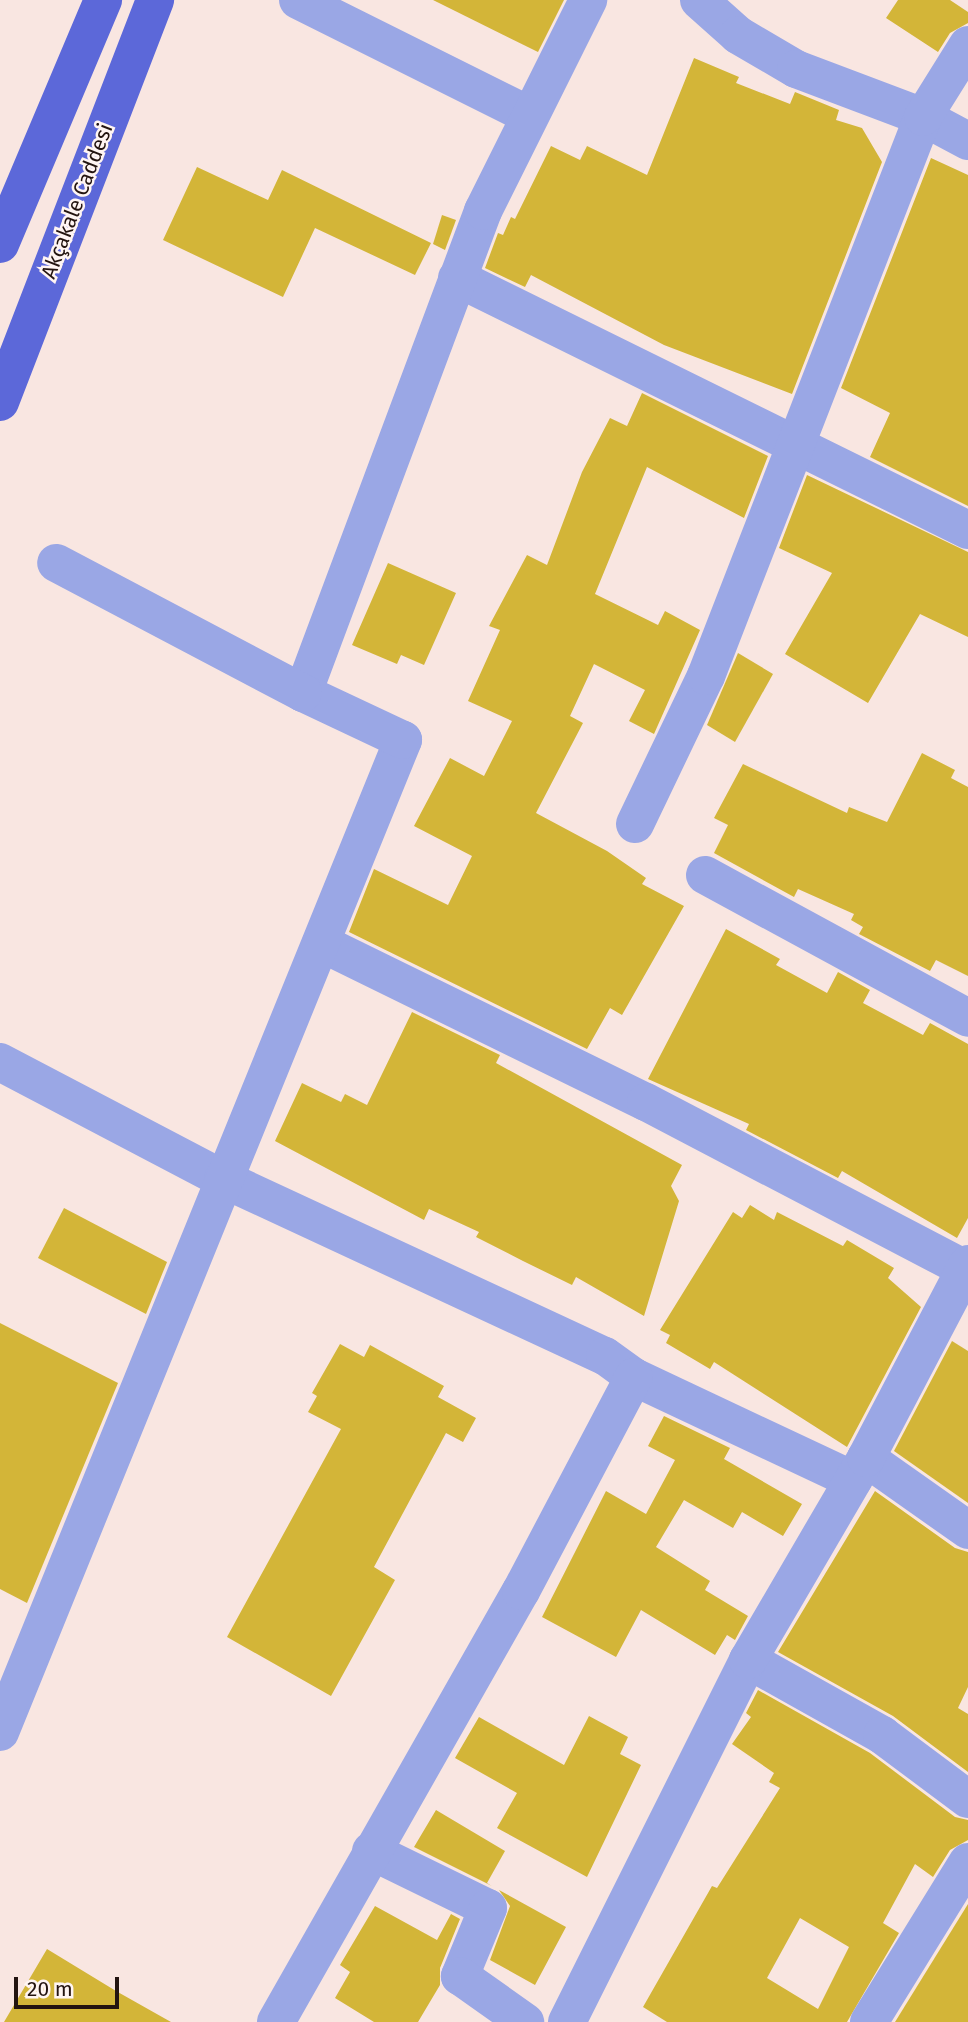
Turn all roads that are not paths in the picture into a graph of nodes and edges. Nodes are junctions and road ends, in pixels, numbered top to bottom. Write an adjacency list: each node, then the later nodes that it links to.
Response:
1 (103, 0): 10 (main road)
2 (155, 0): 12 (main road, Akçakale Caddesi)
3 (298, 0): 7 (street)
4 (588, 0): 7 (street)
5 (699, 0): 8 (street)
6 (968, 45): 8 (street)
7 (528, 115): 11 (street)
8 (923, 117): 9 (street); 13 (street)
9 (968, 141)
10 (0, 244)
11 (457, 278): 13 (street); 16 (street)
12 (0, 402)
13 (796, 442): 14 (street); 17 (street)
14 (968, 530)
15 (56, 563): 16 (street)
16 (303, 693): 19 (street)
17 (635, 824)
18 (705, 876): 20 (street)
19 (321, 943): 22 (street); 23 (street)
20 (968, 1018)
21 (0, 1062): 22 (street)
22 (223, 1179): 24 (street); 28 (street)
23 (967, 1266): 25 (street)
24 (634, 1377): 25 (street); 30 (street)
25 (860, 1469): 26 (street); 27 (street)
26 (968, 1530)
27 (748, 1660): 29 (street); 34 (street)
28 (0, 1732)
29 (968, 1799)
30 (370, 1851): 32 (street); 33 (street)
31 (968, 1862): 35 (street)
32 (276, 2022)
33 (525, 2022)
34 (567, 2022)
35 (869, 2022)

